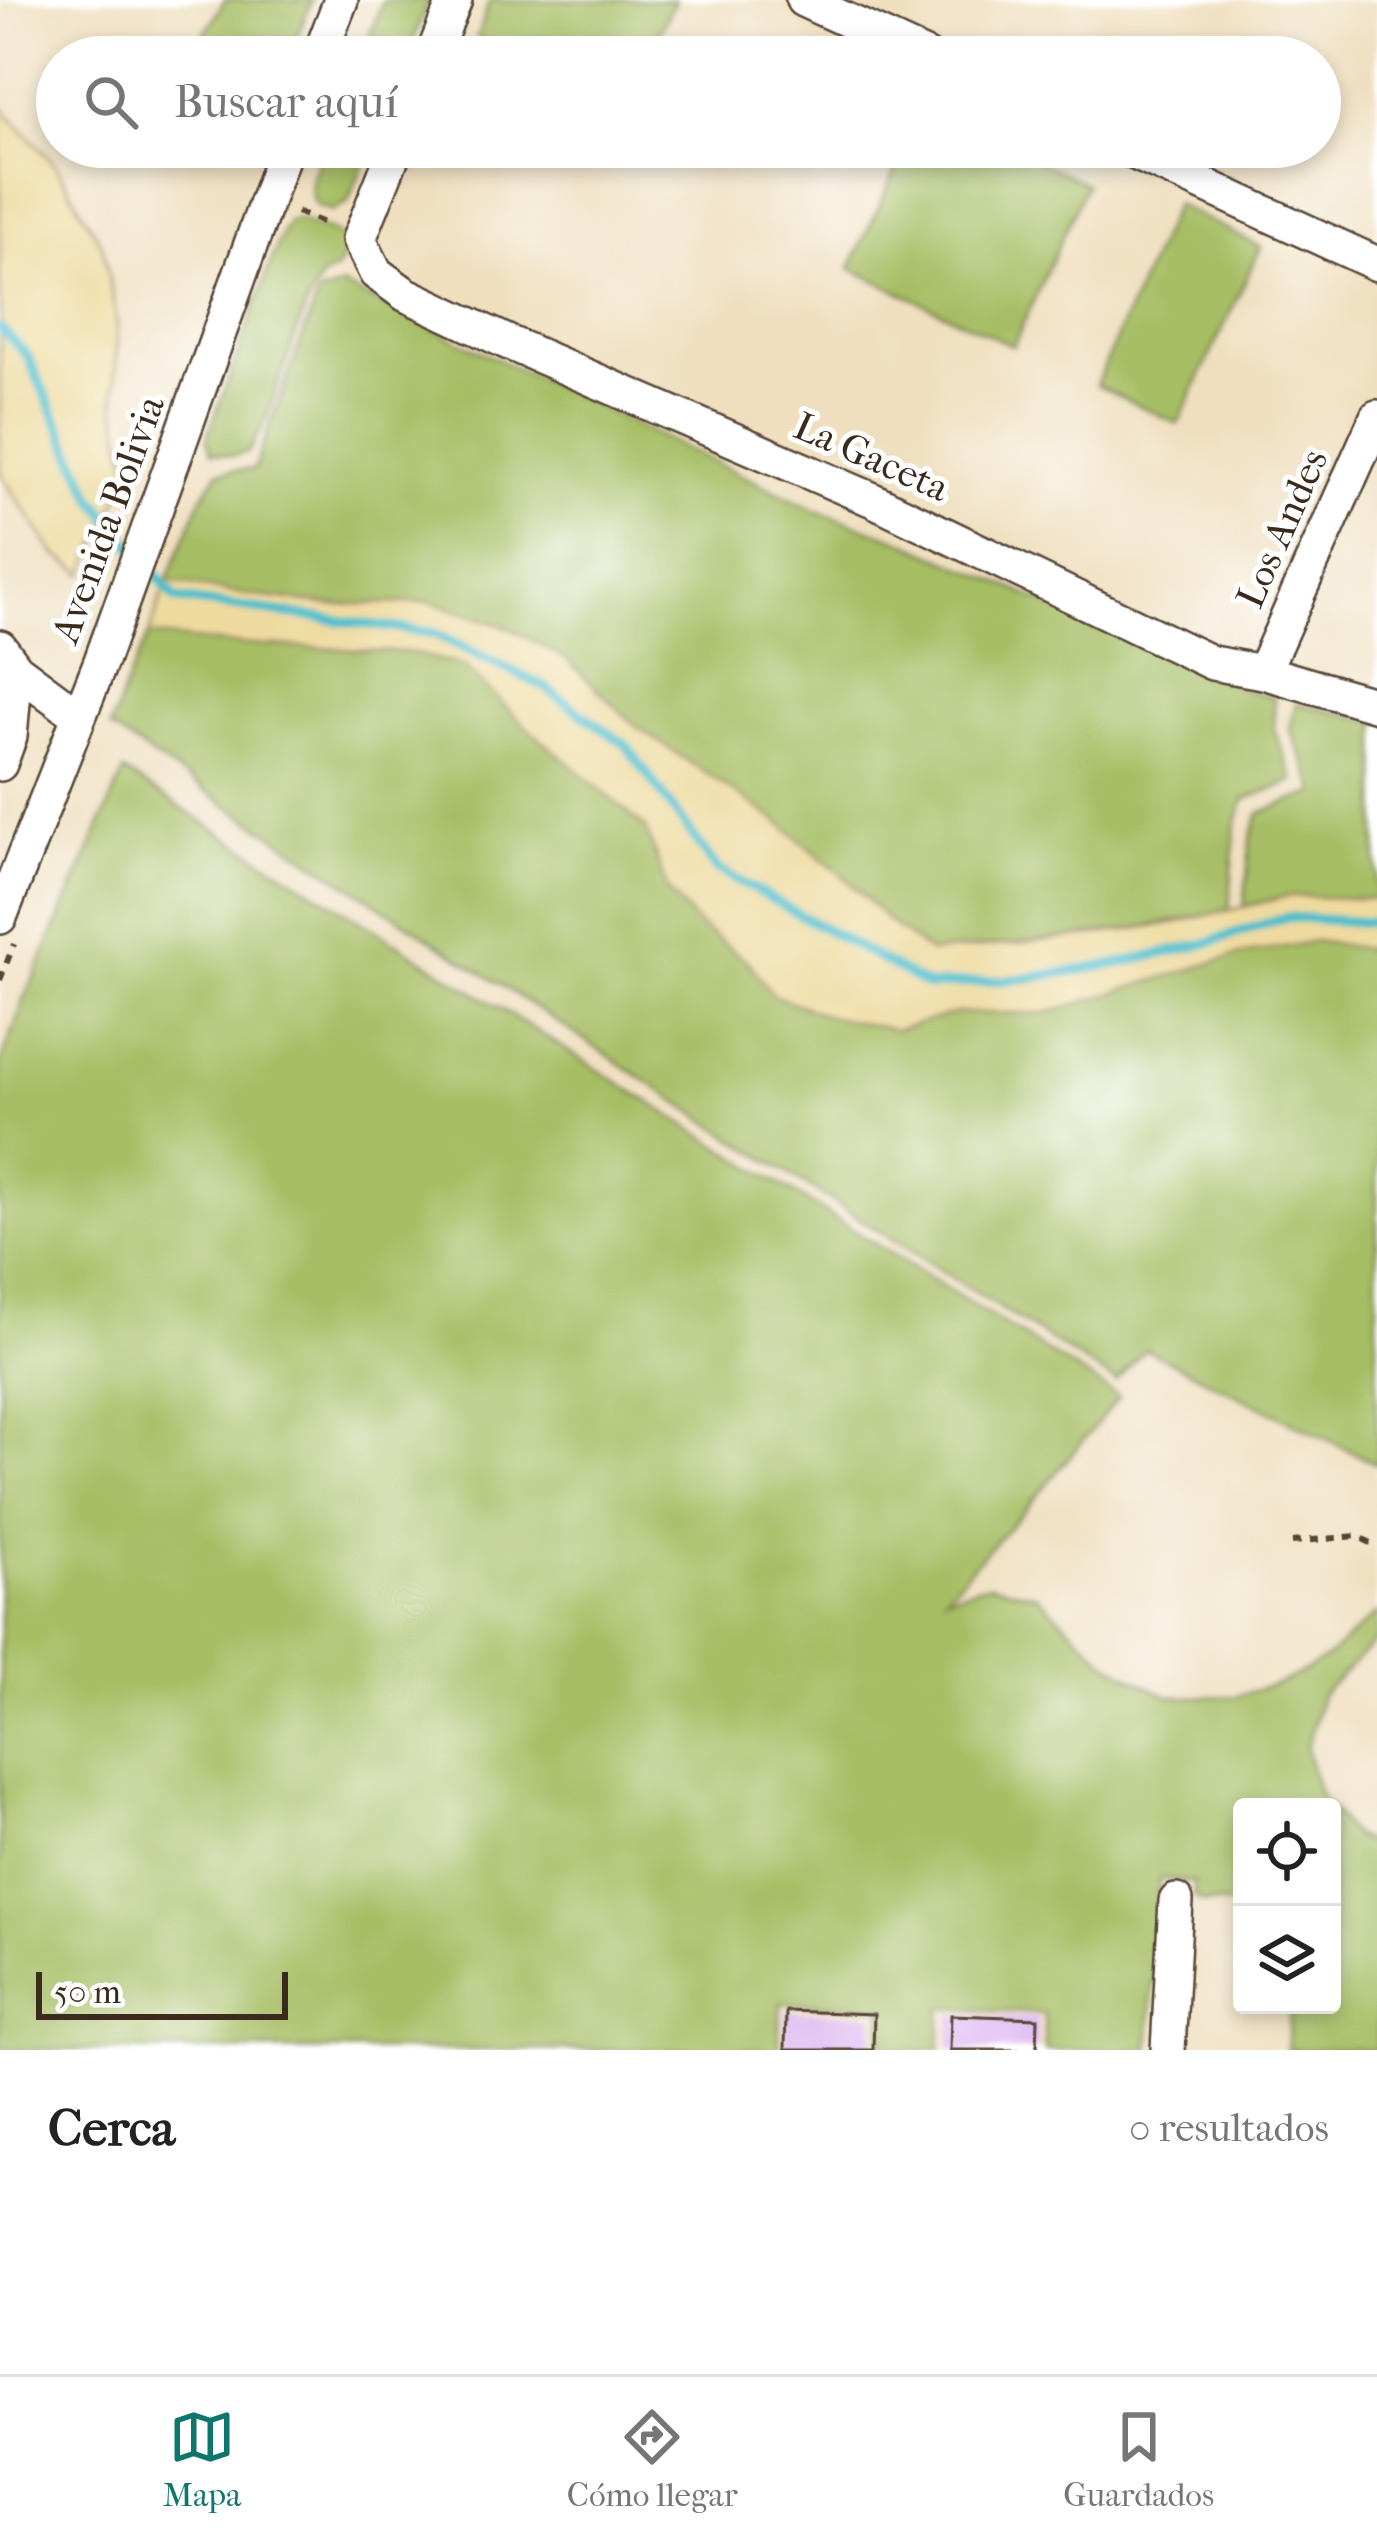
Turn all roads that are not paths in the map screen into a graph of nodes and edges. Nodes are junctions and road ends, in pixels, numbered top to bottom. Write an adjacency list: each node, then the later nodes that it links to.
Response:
1 (341, 0): 4 (street)
2 (455, 0): 5 (street)
3 (803, 0): 6 (street)
4 (328, 36)
5 (440, 36)
6 (881, 36)
7 (278, 168): 15 (street, Avenida Bolivia)
8 (388, 168): 13 (street, La Gaceta)
9 (1168, 168): 10 (street)
10 (1377, 264)
11 (1377, 417): 13 (street, Los Andes)
12 (8, 658): 15 (street); 16 (street)
13 (1263, 673): 14 (street, La Gaceta)
14 (1377, 705)
15 (79, 716): 17 (street, Avenida Bolivia)
16 (0, 764)
17 (0, 916)
18 (1176, 1900): 19 (street)
19 (1168, 2050)

